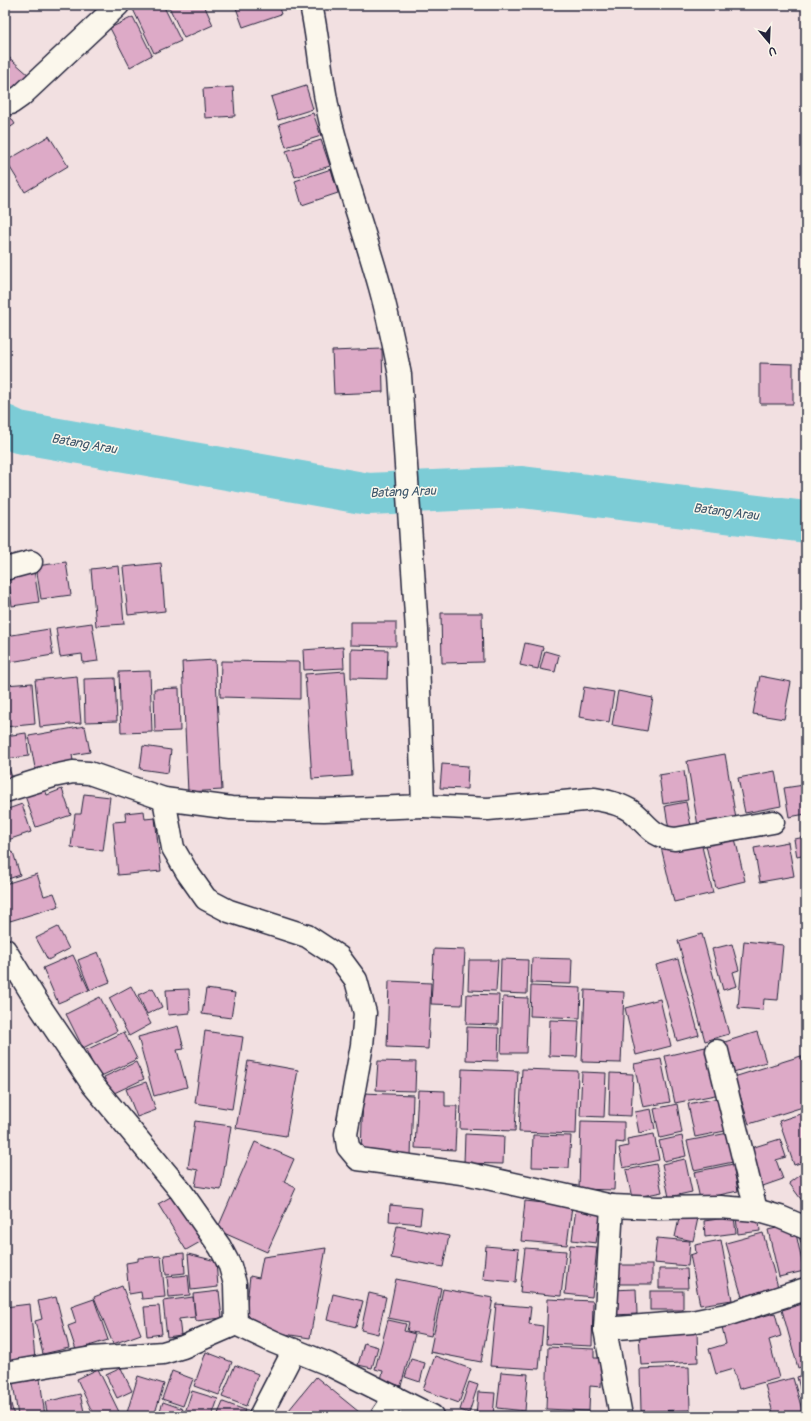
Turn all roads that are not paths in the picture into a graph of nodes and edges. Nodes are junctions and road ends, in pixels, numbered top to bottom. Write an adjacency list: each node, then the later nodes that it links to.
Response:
1 (118, 5): 3 (street)
2 (311, 5): 8 (street)
3 (5, 101)
4 (31, 562): 5 (street)
5 (5, 569)
6 (5, 791): 7 (street)
7 (164, 799): 8 (street); 12 (street)
8 (423, 806): 9 (street)
9 (773, 822)
10 (5, 950): 16 (street)
11 (717, 1051): 13 (street)
12 (612, 1206): 13 (street); 17 (street)
13 (756, 1210): 14 (street)
14 (806, 1228)
15 (806, 1289): 17 (street)
16 (236, 1324): 18 (street); 19 (street)
17 (605, 1329): 24 (street)
18 (294, 1350): 20 (street); 21 (street)
19 (5, 1373)
20 (395, 1397): 22 (street); 23 (street)
21 (260, 1416)
22 (382, 1416)
23 (432, 1416)
24 (621, 1416)

